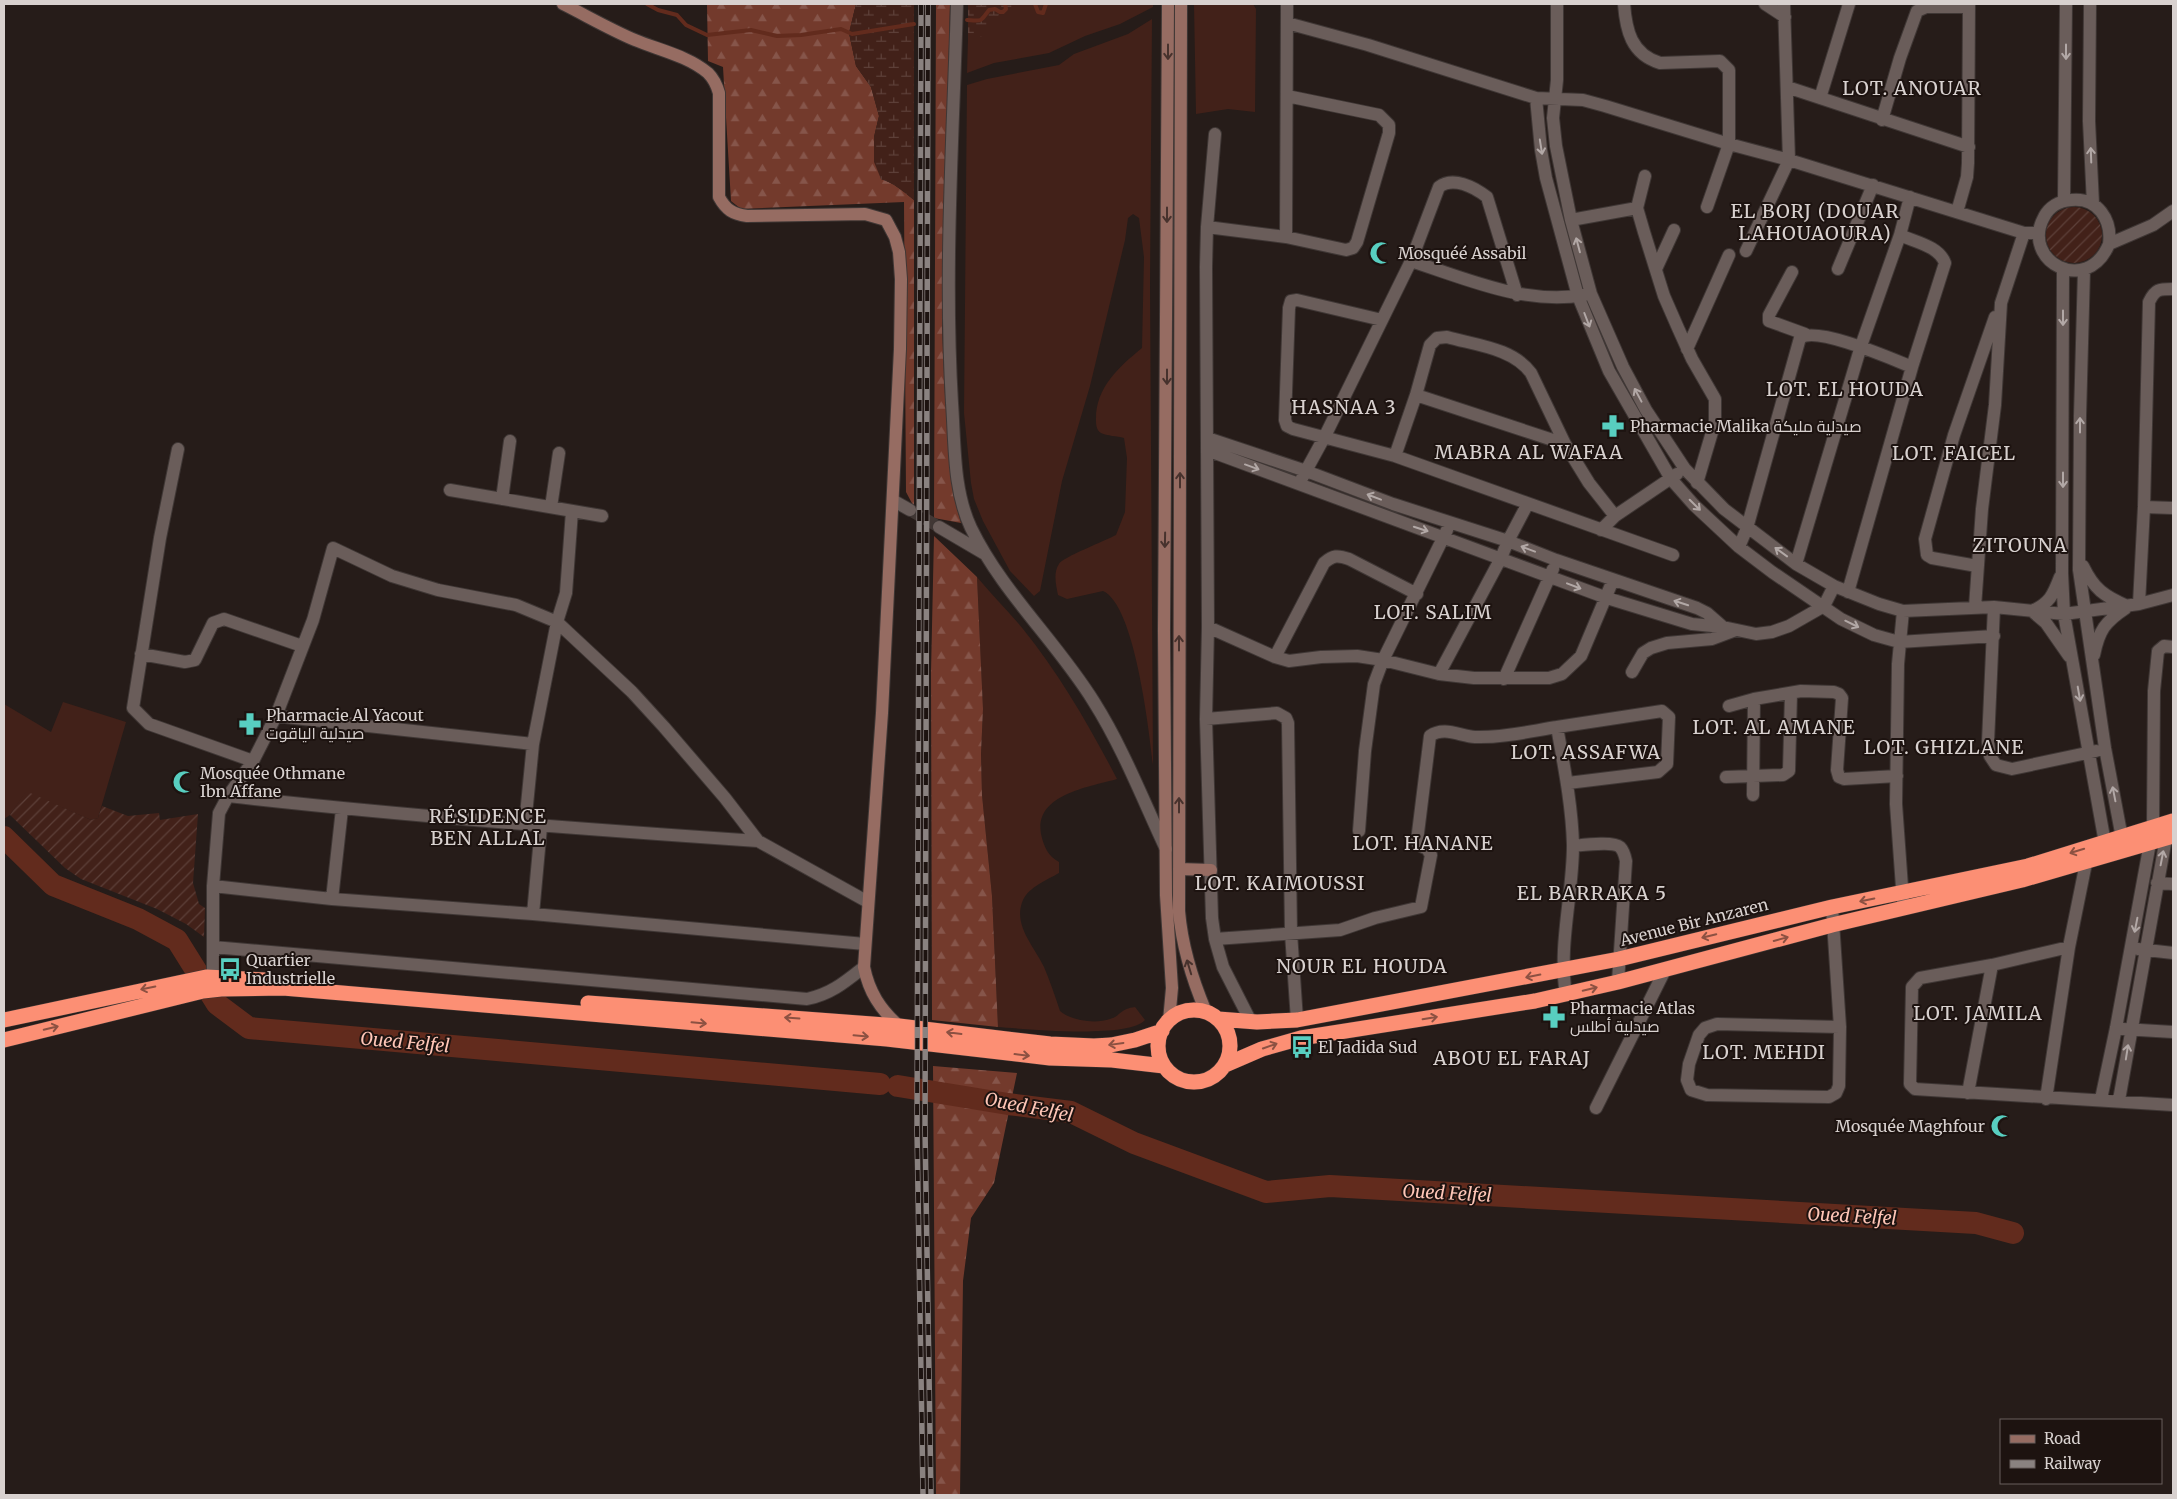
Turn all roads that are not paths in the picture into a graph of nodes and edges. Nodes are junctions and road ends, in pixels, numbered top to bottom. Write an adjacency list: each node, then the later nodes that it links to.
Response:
1 (563, 4): 77 (main road)
2 (957, 4): 95 (street)
3 (1168, 4): 160 (main road, one-way to 160)
4 (1181, 4): 162 (main road, one-way to 4)
5 (1287, 4): 16 (street)
6 (1557, 4): 20 (street)
7 (1624, 4): 24 (street)
8 (1765, 4): 15 (street)
9 (1784, 4): 15 (street)
10 (1849, 4): 21 (street)
11 (2066, 4): 30 (street, one-way to 30)
12 (2090, 4): 31 (street, one-way to 12)
13 (1926, 5): 14 (street); 22 (street)
14 (1969, 6): 25 (street)
15 (1785, 17): 17 (street)
16 (1287, 23): 18 (street); 19 (street)
17 (1787, 87): 21 (street); 26 (street)
18 (1287, 96): 42 (street); 42 (street)
19 (1536, 98): 20 (street); 55 (street, one-way to 55)
20 (1554, 98): 24 (street); 36 (street)
21 (1820, 98): 22 (street)
22 (1882, 120): 25 (street)
23 (1215, 134): 37 (street)
24 (1729, 144): 26 (street); 32 (street)
25 (1969, 147): 35 (street)
26 (1789, 160): 28 (street); 44 (street)
27 (1645, 176): 33 (street)
28 (1873, 185): 29 (street); 48 (street)
29 (1910, 196): 35 (street); 41 (street)
30 (2064, 200): 31 (street); 40 (street)
31 (2093, 204): 43 (street)
32 (1707, 207)
33 (1637, 208): 36 (street); 47 (street)
34 (2173, 211): 43 (street)
35 (1957, 212): 39 (street)
36 (1571, 220): 53 (street, one-way to 36)
37 (1207, 227): 42 (street); 65 (street)
38 (1674, 230): 47 (street)
39 (2024, 233): 40 (street); 56 (street)
40 (2039, 233): 49 (street)
41 (1900, 235): 59 (street); 61 (street)
42 (1286, 237)
43 (2109, 244): 50 (street)
44 (1746, 251)
45 (1729, 255): 60 (street)
46 (1411, 261): 54 (street); 54 (street); 57 (street)
47 (1656, 269): 60 (street)
48 (1838, 269)
49 (2063, 269): 50 (street); 102 (street, one-way to 102)
50 (2084, 270): 98 (street, one-way to 50)
51 (1792, 272): 58 (street)
52 (2173, 289): 81 (street)
53 (1591, 294): 55 (street); 70 (street, one-way to 53)
54 (1517, 295): 55 (street)
55 (1578, 296): 72 (street, one-way to 72)
56 (2001, 303): 101 (street); 101 (street)
57 (1382, 320): 63 (street); 63 (street)
58 (1805, 334): 59 (street); 90 (street)
59 (1860, 346): 61 (street); 100 (street)
60 (1687, 349): 73 (street)
61 (1912, 367): 106 (street)
62 (1416, 395): 66 (street); 66 (street); 69 (street)
63 (1325, 436): 69 (street); 71 (street)
64 (510, 441): 76 (street)
65 (1207, 444): 71 (street); 74 (street, one-way to 74); 119 (street)
66 (1564, 444): 86 (street)
67 (178, 449): 126 (street)
68 (559, 453): 80 (street)
69 (1394, 456): 79 (street)
70 (1685, 469): 72 (street); 73 (street)
71 (1306, 471): 74 (street); 78 (street, one-way to 71)
72 (1671, 478): 86 (street); 94 (street, one-way to 94)
73 (1697, 483): 90 (street)
74 (1299, 485): 87 (street)
75 (450, 490): 76 (street)
76 (502, 499): 80 (street)
77 (894, 501): 83 (street); 169 (main road)
78 (1393, 504): 87 (street); 88 (street)
79 (1527, 505): 91 (street); 93 (street)
80 (551, 507): 84 (street)
81 (2144, 507): 82 (street); 110 (street)
82 (2173, 508)
83 (910, 510)
84 (572, 511): 85 (street); 118 (street)
85 (602, 516)
86 (1615, 516): 91 (street)
87 (1387, 518): 92 (street, one-way to 92)
88 (1450, 523): 92 (street); 93 (street)
89 (939, 527): 95 (street)
90 (1747, 528): 94 (street); 100 (street, one-way to 90)
91 (1601, 530): 96 (street)
92 (1444, 537): 97 (street); 107 (street)
93 (1508, 541): 97 (street); 99 (street, one-way to 93)
94 (1739, 547): 111 (street)
95 (986, 554): 160 (street)
96 (1673, 555)
97 (1501, 558): 103 (street); 132 (street)
98 (2079, 559): 110 (street); 116 (street)
99 (1556, 560): 103 (street); 104 (street)
100 (1796, 564): 105 (street)
101 (1977, 566): 112 (street)
102 (2062, 572): 115 (street); 117 (street)
103 (1550, 577): 109 (street, one-way to 109); 133 (street)
104 (1614, 580): 109 (street); 120 (street, one-way to 104)
105 (1834, 586): 106 (street); 111 (street)
106 (1848, 592): 114 (street)
107 (1417, 594): 127 (street); 128 (street)
108 (2173, 595): 110 (street)
109 (1607, 598): 120 (street); 133 (street)
110 (2134, 605): 116 (street); 130 (street)
111 (1824, 606): 121 (street); 123 (street, one-way to 123)
112 (1975, 607): 113 (street); 114 (street)
113 (1994, 607): 115 (street); 122 (street)
114 (1903, 611): 123 (street)
115 (2032, 611): 117 (street); 129 (street)
116 (2085, 612): 117 (street); 130 (street)
117 (2064, 614): 129 (street)
118 (557, 622): 124 (street); 140 (street); 157 (street)
119 (1208, 627): 127 (street); 138 (street)
120 (1723, 627): 121 (street)
121 (1736, 630): 131 (street)
122 (1994, 636): 123 (street); 142 (street)
123 (1899, 642): 145 (street)
124 (302, 646): 126 (street); 137 (street)
125 (2173, 647): 155 (street)
126 (141, 654): 143 (street)
127 (1275, 657): 128 (street)
128 (1383, 660): 132 (street); 154 (street)
129 (2073, 662): 142 (street, one-way to 142)
130 (2092, 662): 141 (street)
131 (1632, 672)
132 (1440, 674): 133 (street)
133 (1504, 679)
134 (1791, 693): 135 (street); 144 (street); 145 (street)
135 (1754, 699): 136 (street); 144 (street)
136 (1729, 706)
137 (276, 716): 140 (street); 143 (street)
138 (1206, 719): 163 (street); 174 (street)
139 (1558, 727): 147 (street); 147 (street); 174 (street)
140 (533, 744): 152 (street)
141 (2105, 748): 142 (street); 159 (street, one-way to 141)
142 (2089, 753): 159 (street)
143 (253, 761): 149 (street)
144 (1754, 776): 146 (street); 148 (street)
145 (1896, 776): 167 (street)
146 (1726, 777)
147 (1568, 783): 158 (street)
148 (1753, 795)
149 (228, 796): 150 (street); 166 (street)
150 (342, 808): 152 (street); 168 (street)
151 (2173, 821): 155 (highway, Avenue Bir Anzaren)
152 (525, 825): 153 (street)
153 (542, 827): 157 (street); 172 (street)
154 (1359, 832)
155 (2151, 835): 156 (highway, Avenue Bir Anzaren); 159 (highway, Avenue Bir Anzaren); 179 (street, one-way to 179)
156 (2170, 837): 164 (street, one-way to 156)
157 (758, 842): 169 (street)
158 (1573, 846): 182 (street); 185 (street)
159 (2116, 847): 161 (highway, Avenue Bir Anzaren); 167 (highway, Avenue Bir Anzaren, one-way to 167)
160 (1166, 849): 195 (main road)
161 (2086, 863): 171 (highway, Avenue Bir Anzaren); 178 (street)
162 (1179, 869): 163 (main road); 190 (main road, one-way to 162)
163 (1210, 870): 175 (street)
164 (2157, 883): 165 (street); 180 (street)
165 (2173, 884)
166 (213, 886): 168 (street); 177 (street)
167 (1903, 892): 170 (highway, Avenue Bir Anzaren, one-way to 170); 171 (street)
168 (332, 899): 172 (street)
169 (868, 902): 176 (main road)
170 (1832, 907): 173 (street); 182 (highway, Avenue Bir Anzaren, one-way to 182)
171 (1903, 908): 173 (highway, Avenue Bir Anzaren)
172 (533, 914): 176 (street)
173 (1832, 925): 186 (highway, Avenue Bir Anzaren, one-way to 173); 196 (street)
174 (1291, 933): 175 (street); 192 (street)
175 (1215, 939): 193 (street)
176 (865, 944): 184 (main road)
177 (212, 947): 184 (street); 187 (street)
178 (2068, 947): 183 (street); 204 (street)
179 (2132, 948): 180 (street); 197 (street)
180 (2145, 950): 181 (street); 198 (street)
181 (2173, 953)
182 (1619, 959): 185 (highway, Avenue Bir Anzaren); 188 (street)
183 (1992, 965): 203 (street); 203 (street)
184 (864, 967): 194 (main road)
185 (1562, 970): 189 (street); 192 (highway, Avenue Bir Anzaren, one-way to 192)
186 (1665, 970): 188 (highway, Avenue Bir Anzaren); 208 (street)
187 (206, 982): 191 (highway, one-way to 191); 194 (highway, one-way to 187); 200 (highway, one-way to 187); 202 (highway, one-way to 202)
188 (1618, 982): 189 (highway, Avenue Bir Anzaren, one-way to 188)
189 (1566, 995): 201 (highway, Avenue Bir Anzaren, one-way to 189)
190 (1212, 1016): 193 (highway, Avenue Bir Anzaren); 195 (highway); 201 (highway)
191 (4, 1020)
192 (1297, 1020): 193 (highway, Avenue Bir Anzaren)
193 (1251, 1022)
194 (899, 1026): 195 (highway, one-way to 194)
195 (1166, 1026): 202 (highway)
196 (1840, 1027): 196 (street)
197 (2116, 1028): 198 (street); 205 (street)
198 (2131, 1029): 199 (street); 206 (street, one-way to 198)
199 (2173, 1032)
200 (4, 1040)
201 (1225, 1065): 202 (highway)
202 (1164, 1066)
203 (1968, 1093): 204 (street)
204 (2046, 1099): 205 (street)
205 (2101, 1100): 206 (street)
206 (2120, 1100): 207 (street)
207 (2173, 1105)
208 (1596, 1108)

